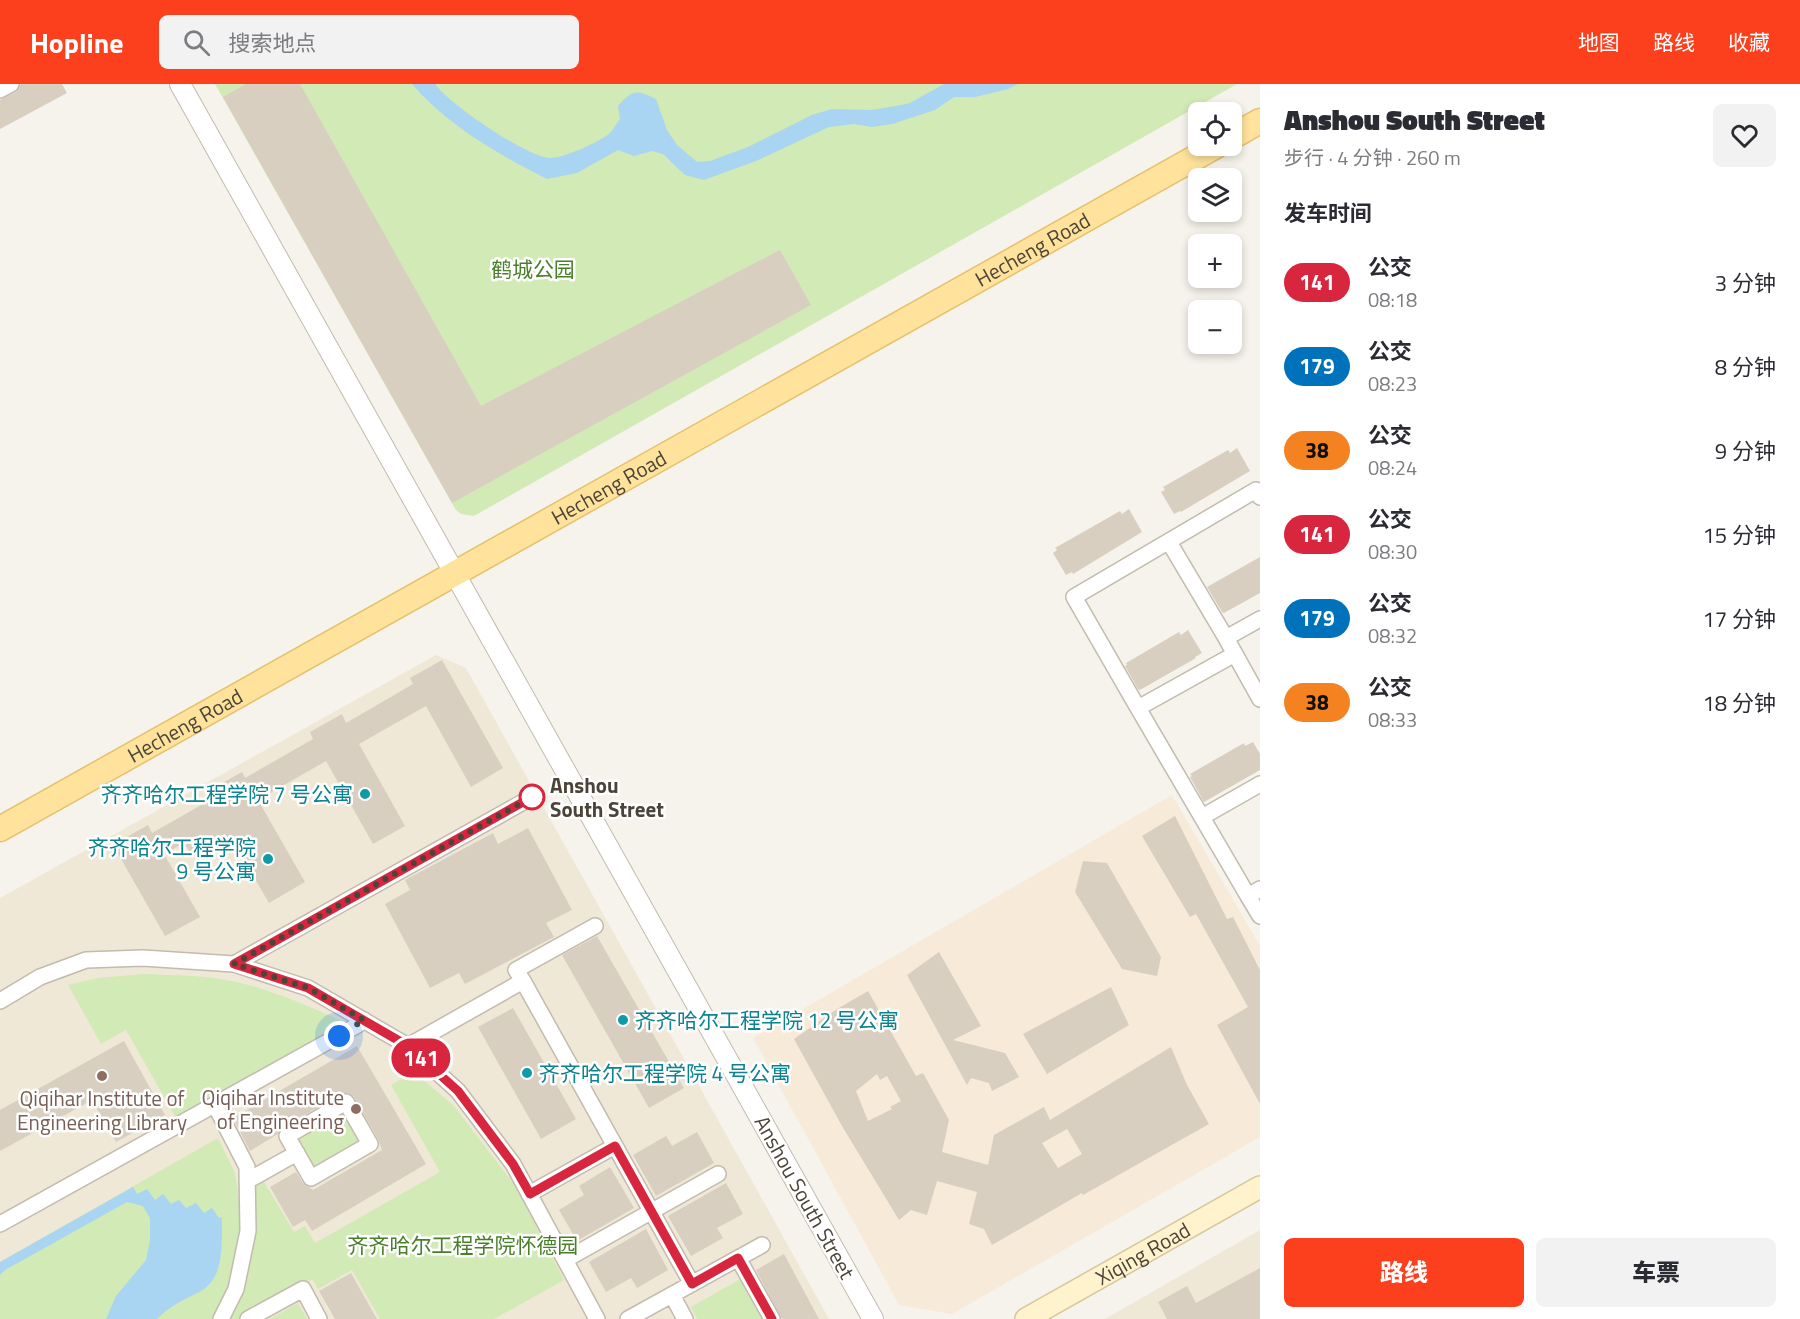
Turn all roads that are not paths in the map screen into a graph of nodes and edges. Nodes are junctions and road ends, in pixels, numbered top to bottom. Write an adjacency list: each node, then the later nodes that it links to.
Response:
1 (11, 84): 3 (street)
2 (180, 84): 9 (street, Anshou South Street)
3 (0, 90)
4 (1260, 121): 5 (main road)
5 (1242, 131)
6 (1198, 156): 9 (main road, Hecheng Road)
7 (1260, 497): 8 (street)
8 (1169, 542): 11 (street); 14 (street)
9 (455, 573): 18 (main road, Hecheng Road); 48 (street, Anshou South Street)
10 (1260, 619): 11 (street)
11 (1226, 638): 12 (street)
12 (1235, 654): 13 (street); 14 (street)
13 (1260, 699)
14 (1138, 708): 17 (street)
15 (1260, 784): 17 (street)
16 (532, 797): 22 (street)
17 (1202, 817): 19 (street)
18 (0, 830)
19 (1254, 892): 20 (street)
20 (1260, 916)
21 (595, 926): 23 (street)
22 (234, 964): 24 (street); 25 (street)
23 (523, 981): 26 (street); 28 (street)
24 (0, 1001)
25 (364, 1020): 26 (street); 27 (street)
26 (408, 1046): 33 (street)
27 (215, 1105): 31 (street); 35 (street)
28 (615, 1146): 33 (street); 34 (street)
29 (297, 1153): 29 (street); 31 (street)
30 (718, 1174): 34 (street)
31 (247, 1181): 41 (street)
32 (1260, 1187): 49 (main road, Xiqing Road)
33 (530, 1194): 38 (street)
34 (652, 1211): 38 (street); 39 (street)
35 (0, 1224)
36 (762, 1245): 37 (street)
37 (738, 1258): 39 (street); 47 (street)
38 (565, 1260): 44 (street)
39 (692, 1284): 40 (street)
40 (672, 1295): 45 (street); 46 (street)
41 (221, 1319)
42 (248, 1319): 43 (street)
43 (319, 1319)
44 (597, 1319)
45 (627, 1319)
46 (685, 1319)
47 (772, 1319)
48 (873, 1319)
49 (1026, 1319)

